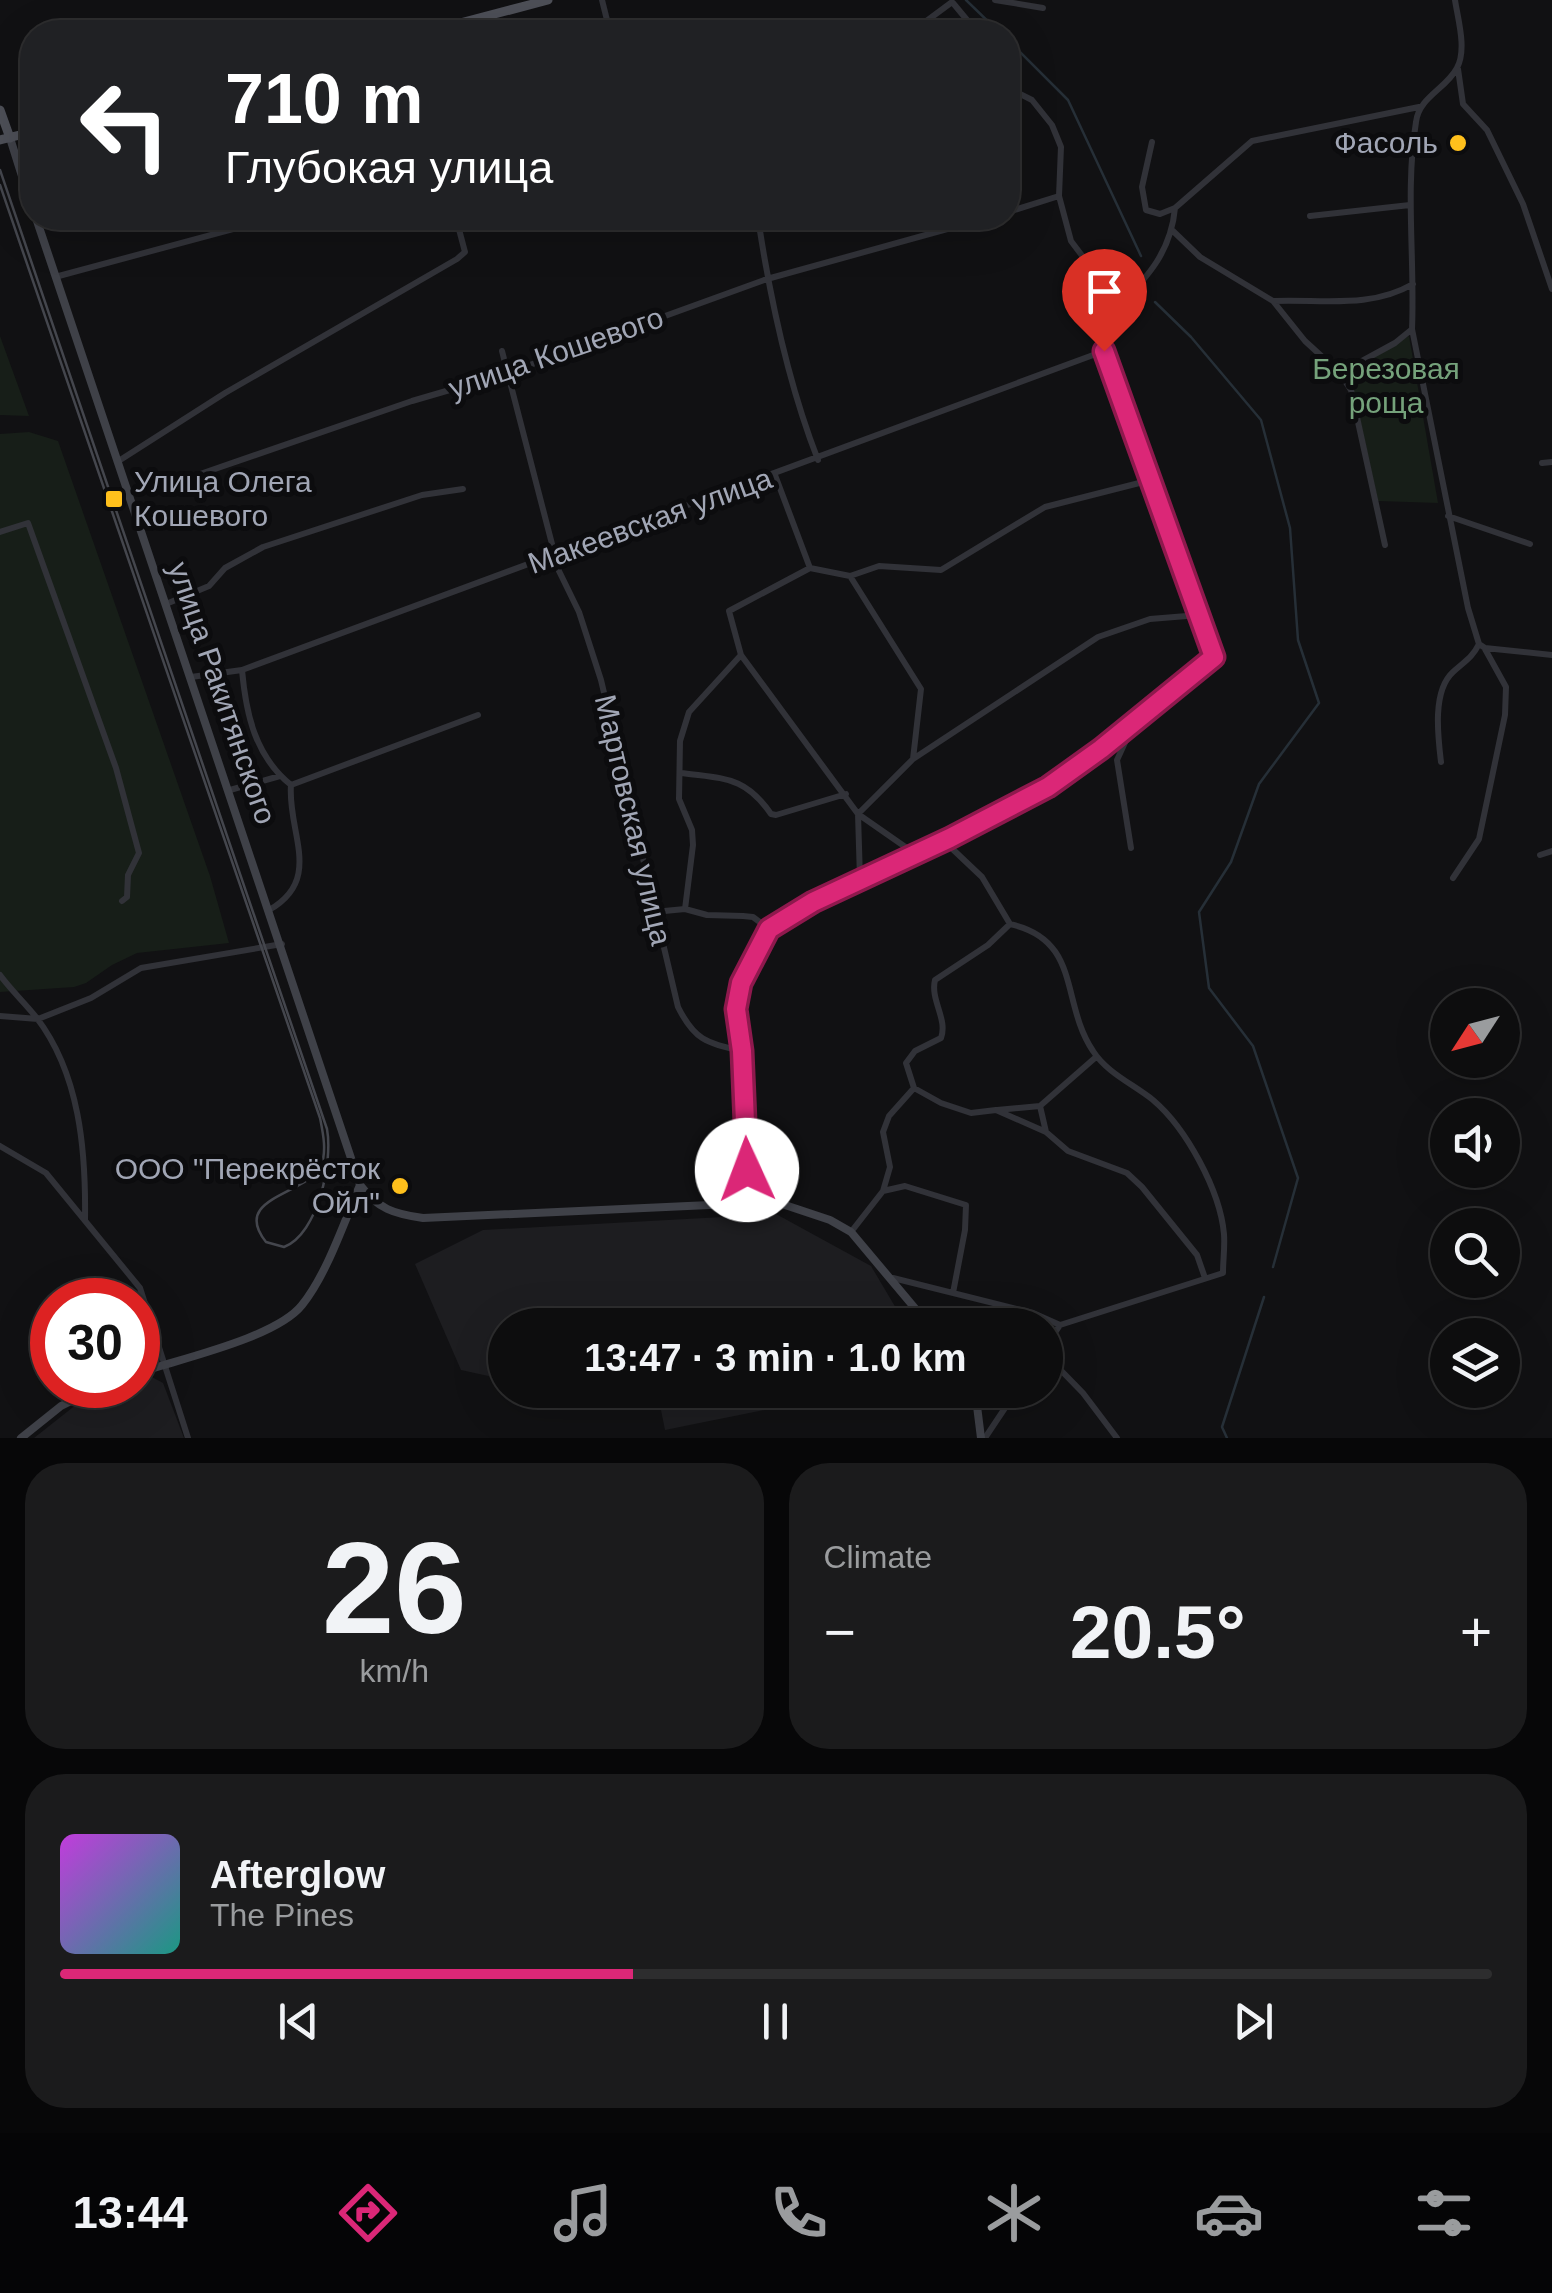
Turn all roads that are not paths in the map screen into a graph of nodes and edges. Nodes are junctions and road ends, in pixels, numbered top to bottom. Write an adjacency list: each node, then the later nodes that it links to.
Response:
1 (548, 0): 6 (main road)
2 (994, 0): 5 (street)
3 (1455, 0): 8 (street)
4 (952, 1): 7 (street)
5 (1043, 8)
6 (472, 20)
7 (927, 20)
8 (1458, 68): 10 (street); 29 (street)
9 (1020, 91): 15 (street)
10 (1419, 107): 16 (street); 18 (street)
11 (0, 110): 12 (main road)
12 (5, 139): 14 (main road)
13 (1152, 142): 18 (street)
14 (20, 177)
15 (1059, 196): 17 (street); 31 (street)
16 (1410, 205): 19 (street); 28 (street)
17 (1020, 208)
18 (1176, 208): 25 (street)
19 (1310, 216)
20 (40, 230): 26 (main road, улица Ракитянского)
21 (229, 230): 26 (street)
22 (460, 230): 38 (street)
23 (760, 230): 27 (street)
24 (944, 230): 27 (street, улица Кошевого)
25 (1173, 231): 30 (street); 31 (street)
26 (55, 277): 38 (main road, улица Ракитянского)
27 (768, 279): 35 (street, улица Кошевого); 37 (street)
28 (1414, 284): 30 (street); 32 (street)
29 (1551, 284)
30 (1273, 301): 36 (street)
31 (1120, 306): 33 (street)
32 (1412, 329): 36 (street); 45 (street)
33 (1104, 351): 37 (street, Макеевская улица); 42 (street)
34 (502, 352): 35 (street, Мартовская улица)
35 (508, 373): 44 (street, улица Кошевого); 49 (street, Мартовская улица)
36 (1340, 373): 48 (street)
37 (818, 460): 41 (street, Макеевская улица)
38 (116, 462): 44 (main road, улица Ракитянского)
39 (1552, 462): 40 (street)
40 (1542, 464)
41 (775, 476): 49 (street, Макеевская улица); 50 (street)
42 (1151, 480): 51 (street); 53 (street)
43 (463, 489): 52 (street)
44 (127, 494): 52 (main road, улица Ракитянского)
45 (1448, 516): 47 (street); 55 (street)
46 (0, 532): 79 (street)
47 (1530, 544)
48 (1385, 545)
49 (556, 556): 58 (street, Макеевская улица); 82 (street, Мартовская улица)
50 (810, 568): 51 (street); 57 (street)
51 (850, 576): 63 (street)
52 (166, 604): 59 (main road, улица Ракитянского)
53 (1199, 615): 61 (street); 63 (street)
54 (1552, 643): 56 (street)
55 (1482, 646): 56 (street); 65 (street); 77 (street)
56 (1550, 654)
57 (741, 655): 66 (street); 70 (street)
58 (242, 670): 59 (street, Макеевская улица); 67 (street)
59 (191, 676): 69 (main road, улица Ракитянского)
60 (478, 715): 68 (street)
61 (1136, 720): 62 (street); 64 (street)
62 (1101, 749): 64 (street); 72 (street)
63 (913, 760): 71 (street)
64 (1117, 760): 73 (street)
65 (1441, 762)
66 (682, 773): 70 (street); 80 (street)
67 (280, 776): 68 (street); 69 (street)
68 (291, 785): 81 (street)
69 (230, 790): 81 (main road, улица Ракитянского)
70 (846, 794): 71 (street)
71 (858, 814): 75 (street); 78 (street)
72 (944, 840): 75 (street); 83 (street)
73 (1131, 848)
74 (1552, 852): 76 (street)
75 (915, 854): 78 (street)
76 (1540, 854)
77 (1454, 878)
78 (860, 879): 84 (street)
79 (122, 902)
80 (685, 908): 82 (street); 84 (street)
81 (269, 910): 85 (main road, улица Ракитянского)
82 (654, 912): 89 (street, Мартовская улица)
83 (1010, 924): 90 (street); 91 (street)
84 (769, 929): 89 (street)
85 (282, 944): 88 (street); 96 (main road, улица Ракитянского)
86 (0, 975): 88 (street)
87 (0, 1016): 88 (street)
88 (38, 1019): 99 (street)
89 (742, 1051): 98 (street)
90 (1096, 1057): 92 (street); 102 (street)
91 (914, 1088): 93 (street); 97 (street)
92 (1040, 1106): 93 (street); 94 (street)
93 (996, 1110): 94 (street)
94 (1046, 1132): 102 (street)
95 (0, 1146): 99 (street)
96 (360, 1185): 98 (main road); 107 (main road)
97 (883, 1191): 100 (street); 103 (street)
98 (739, 1201): 100 (main road)
99 (85, 1221): 107 (street)
100 (851, 1232): 101 (main road)
101 (892, 1278): 103 (street); 104 (main road)
102 (1204, 1278): 106 (street)
103 (953, 1293): 105 (street)
104 (916, 1308)
105 (1013, 1308)
106 (1063, 1324)
107 (166, 1364): 108 (main road); 114 (street)
108 (160, 1366)
109 (1063, 1370): 116 (street)
110 (58, 1408): 113 (main road)
111 (979, 1408): 115 (main road)
112 (1004, 1408): 115 (street)
113 (20, 1438)
114 (188, 1438)
115 (983, 1438)
116 (1117, 1438)

